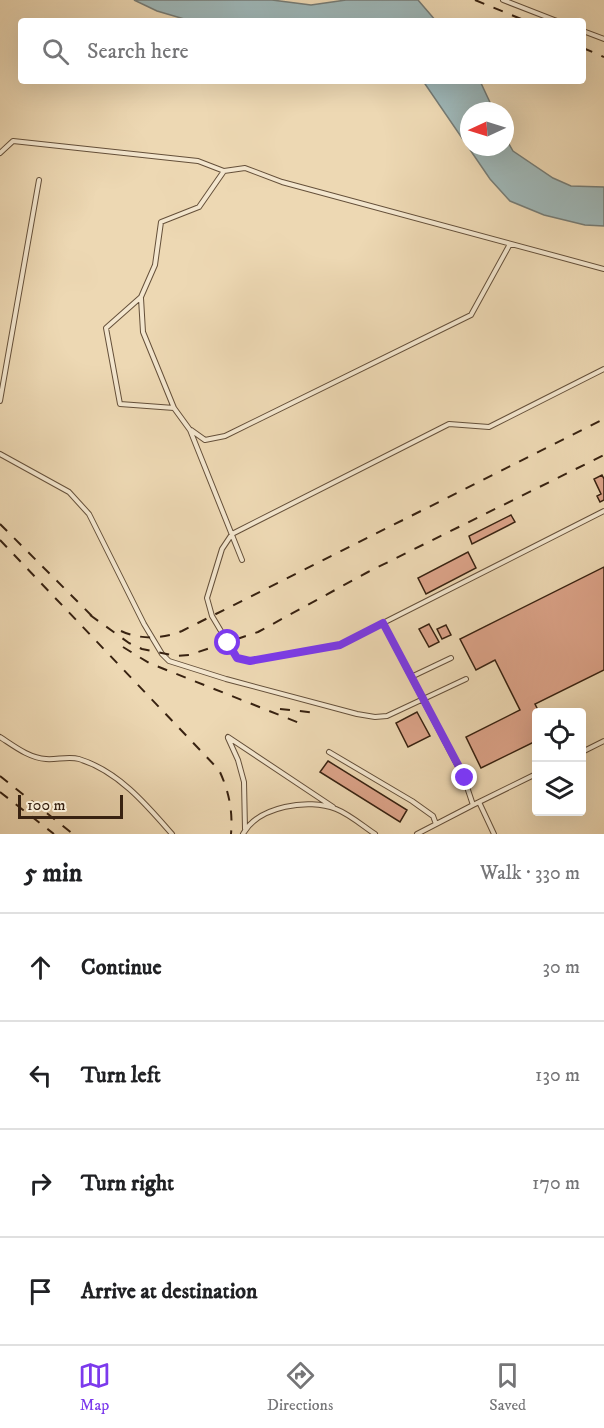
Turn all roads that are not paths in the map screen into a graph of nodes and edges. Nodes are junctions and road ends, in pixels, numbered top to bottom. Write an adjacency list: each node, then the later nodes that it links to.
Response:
1 (503, 0): 2 (lane)
2 (549, 18)
3 (586, 32): 4 (lane)
4 (604, 39)
5 (0, 153): 6 (lane)
6 (224, 171): 8 (lane); 10 (lane)
7 (39, 180): 12 (lane)
8 (510, 244): 9 (lane); 14 (lane)
9 (604, 269)
10 (141, 297): 13 (lane); 13 (lane)
11 (604, 369): 17 (lane)
12 (0, 400)
13 (174, 408): 14 (lane)
14 (190, 430): 17 (lane)
15 (0, 454): 23 (lane)
16 (604, 511): 19 (lane)
17 (232, 534): 18 (lane); 19 (lane)
18 (242, 560)
19 (383, 623): 21 (lane)
20 (451, 658): 21 (lane)
21 (411, 677): 23 (lane)
22 (466, 680): 23 (lane)
23 (423, 700): 30 (lane)
24 (0, 737): 34 (lane)
25 (604, 741): 26 (lane)
26 (586, 750)
27 (329, 752): 32 (lane)
28 (532, 776): 29 (lane)
29 (479, 802): 30 (lane); 37 (lane)
30 (473, 805): 32 (lane)
31 (336, 809): 33 (lane); 33 (lane); 35 (lane)
32 (436, 824): 36 (lane)
33 (244, 832)
34 (172, 834)
35 (375, 834)
36 (417, 834)
37 (494, 834)

